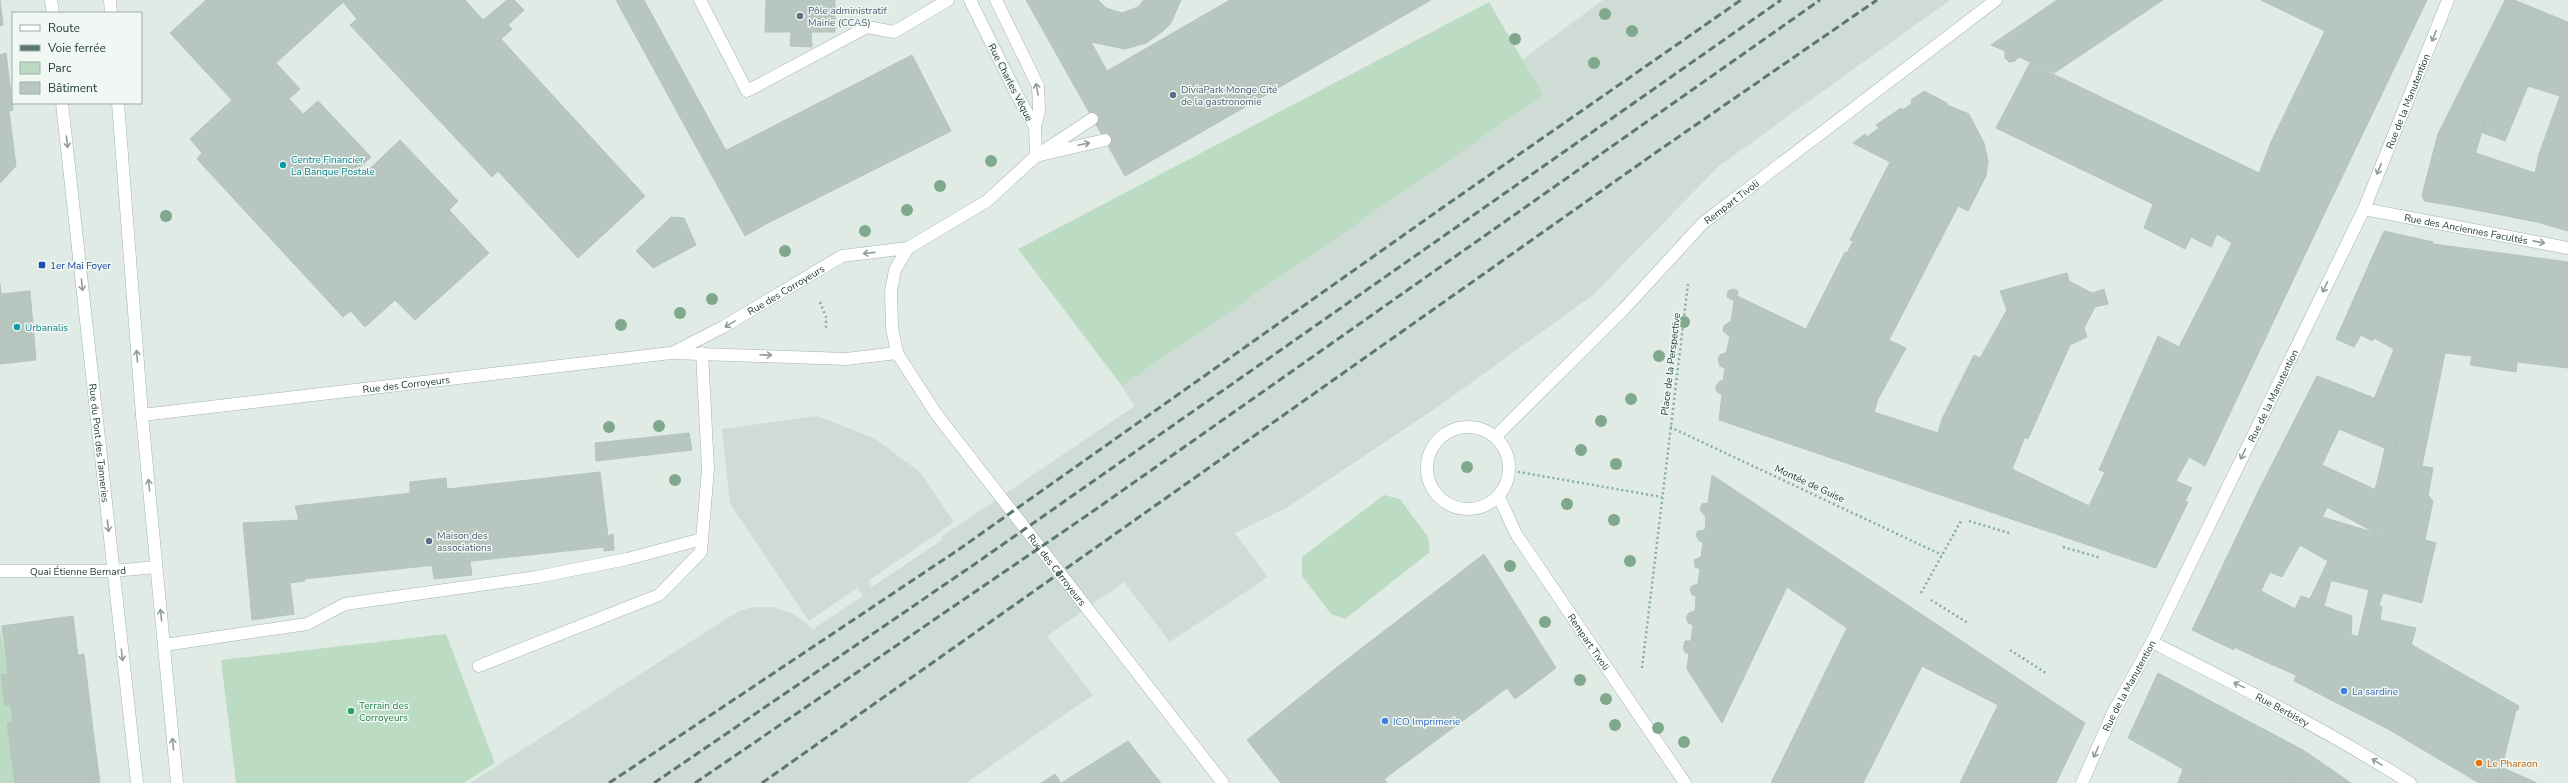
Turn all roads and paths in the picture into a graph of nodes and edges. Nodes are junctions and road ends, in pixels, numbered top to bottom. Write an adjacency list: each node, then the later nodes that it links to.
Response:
1 (51, 0): 9 (street)
2 (110, 0): 10 (street)
3 (700, 0): 4 (street)
4 (948, 0)
5 (970, 0): 14 (street, Rue Charles Vêque)
6 (996, 0): 14 (street, Rue Charles Vêque, one-way to 6)
7 (1996, 0): 28 (street, Rempart Tivoli)
8 (2448, 0): 17 (street, Rue de la Manutention, one-way to 17)
9 (53, 12)
10 (111, 12)
11 (62, 104): 41 (street, Rue du Pont des Tanneries, one-way to 41)
12 (118, 104): 26 (street, one-way to 12)
13 (1092, 119): 16 (street, Rue des Corroyeurs)
14 (1035, 127): 16 (street)
15 (1105, 140): 16 (street, one-way to 15)
16 (1036, 156): 18 (street, Rue des Corroyeurs)
17 (2364, 209): 19 (street, Rue des Anciennes Facultés, one-way to 19); 45 (street, Rue de la Manutention, one-way to 45)
18 (908, 248): 20 (street, Rue des Corroyeurs, one-way to 20); 24 (street, Rue des Corroyeurs)
19 (2568, 248)
20 (810, 275): 22 (street, Rue des Corroyeurs, one-way to 22); 25 (path)
21 (1688, 280): 27 (path, Place de la Perspective)
22 (671, 353): 23 (street, Rue des Corroyeurs); 26 (street, Rue des Corroyeurs)
23 (702, 353): 25 (street, Rue des Corroyeurs, one-way to 25); 35 (street)
24 (897, 354): 25 (street, Rue des Corroyeurs); 53 (street, Rue des Corroyeurs)
25 (826, 358)
26 (142, 416): 39 (street, one-way to 26)
27 (1670, 427): 30 (path, Place de la Perspective); 37 (path, Montée de Guise)
28 (1495, 436): 29 (street); 31 (street)
29 (1510, 471): 30 (path); 31 (street)
30 (1662, 497): 49 (path, Place de la Perspective)
31 (1498, 498): 54 (street, Rempart Tivoli)
32 (1962, 519): 37 (path)
33 (1969, 521): 34 (path)
34 (2009, 533)
35 (702, 539): 46 (street); 48 (street)
36 (2063, 547): 38 (path)
37 (1942, 555): 42 (path)
38 (2101, 558)
39 (156, 567): 41 (street, Quai Étienne Bernard); 46 (street, one-way to 39)
40 (0, 571): 41 (street, Quai Étienne Bernard)
41 (113, 571): 51 (street, Rue du Pont des Tanneries, one-way to 51)
42 (1921, 593)
43 (1931, 600): 44 (path)
44 (1968, 623)
45 (2152, 642): 55 (street, Rue de la Manutention, one-way to 55); 56 (street, Rue Berbisey, one-way to 45)
46 (164, 645): 52 (street, one-way to 46)
47 (2010, 650): 50 (path)
48 (479, 666)
49 (1642, 672)
50 (2046, 673)
51 (137, 783)
52 (177, 783)
53 (1223, 783)
54 (1685, 783)
55 (2082, 783)
56 (2410, 783)

